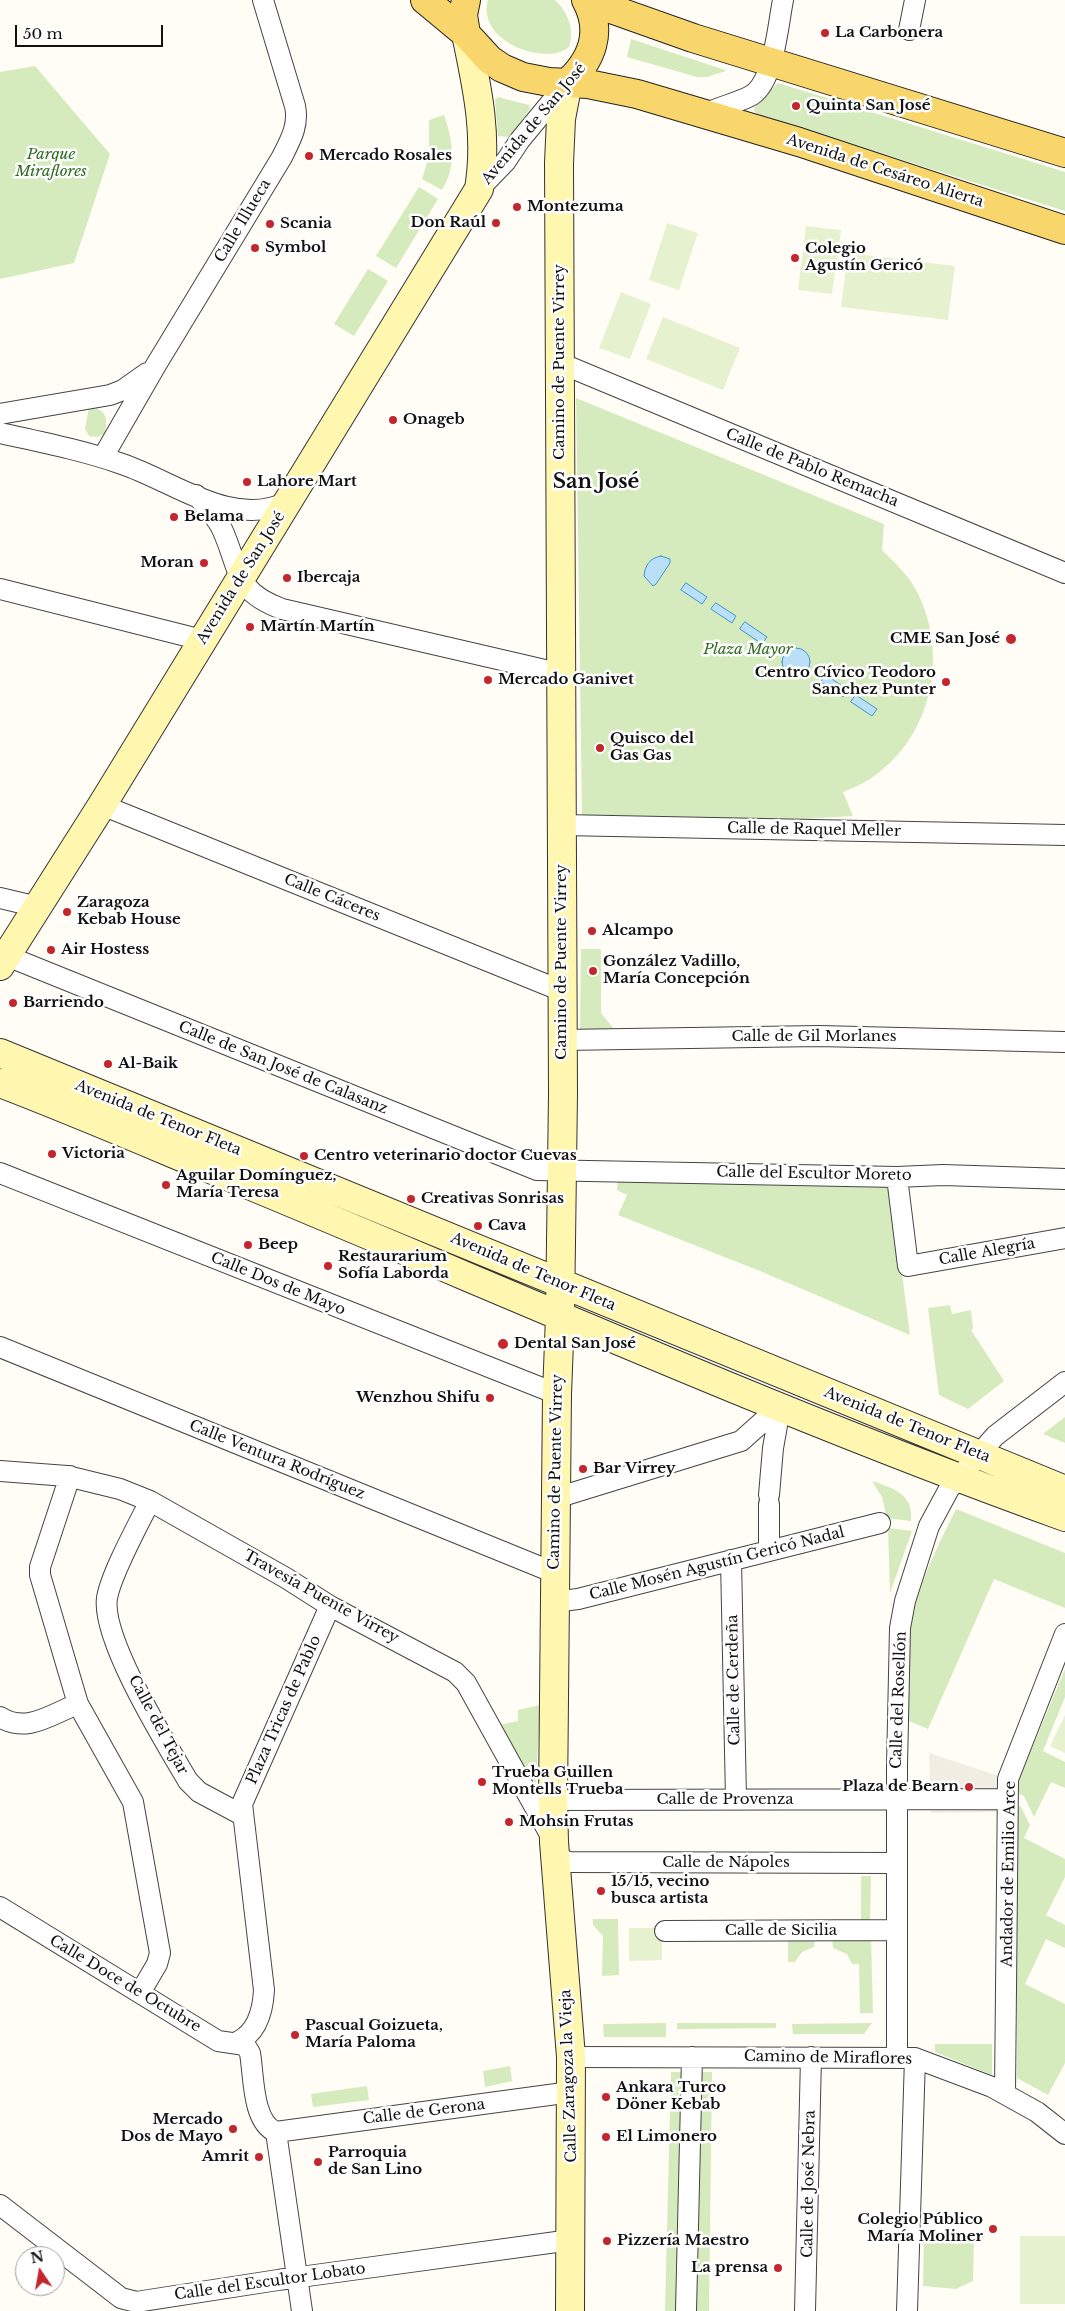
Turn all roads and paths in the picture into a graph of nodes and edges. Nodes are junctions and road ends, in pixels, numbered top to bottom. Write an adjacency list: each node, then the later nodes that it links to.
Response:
1 (263, 0): 16 (street, Calle Illueca)
2 (425, 0): 8 (main road, Avenida de Cesáreo Alierta)
3 (466, 0): 8 (main road, Avenida de San José)
4 (586, 0): 9 (main road); 10 (main road, Avenida de San José)
5 (783, 0): 9 (street)
6 (915, 0): 7 (street)
7 (909, 30)
8 (466, 34): 10 (main road, Avenida de Cesáreo Alierta); 13 (main road, Avenida de San José)
9 (770, 62): 11 (street); 12 (main road)
10 (568, 82): 11 (main road, Avenida de Cesáreo Alierta); 13 (street, Avenida de San José); 15 (main road, Camino de Puente Virrey)
11 (705, 114): 14 (main road, Avenida de Cesáreo Alierta)
12 (1065, 153)
13 (479, 189): 23 (main road, Avenida de San José)
14 (1065, 230)
15 (560, 363): 24 (street, Calle de Pablo Remacha); 28 (main road, Camino de Puente Virrey)
16 (156, 365): 17 (street); 19 (street, Calle Illueca)
17 (91, 399): 18 (street); 19 (street)
18 (0, 414)
19 (120, 426): 21 (street, Calle Illueca)
20 (0, 432): 21 (street)
21 (103, 457): 22 (street)
22 (196, 495): 23 (street); 25 (street)
23 (288, 502): 25 (main road, Avenida de San José)
24 (1065, 573)
25 (241, 578): 27 (main road, Avenida de San José); 28 (street)
26 (0, 588): 27 (street)
27 (202, 640): 29 (main road, Avenida de San José)
28 (562, 674): 30 (main road, Camino de Puente Virrey)
29 (102, 805): 33 (main road, Avenida de San José); 35 (street, Calle Cáceres)
30 (562, 825): 31 (street, Calle de Raquel Meller); 35 (main road, Camino de Puente Virrey)
31 (1065, 835)
32 (0, 898): 33 (street)
33 (38, 907): 34 (main road, Avenida de San José)
34 (3, 961): 40 (street, Calle de San José de Calasanz)
35 (562, 991): 36 (main road, Camino de Puente Virrey)
36 (562, 1040): 37 (street, Calle de Gil Morlanes); 40 (main road, Camino de Puente Virrey)
37 (1065, 1042)
38 (0, 1053): 45 (main road, Avenida de Tenor Fleta)
39 (0, 1083): 46 (main road, Avenida de Tenor Fleta)
40 (562, 1171): 42 (street, Calle del Escultor Moreto); 45 (main road, Camino de Puente Virrey)
41 (0, 1173): 49 (street, Calle Dos de Mayo)
42 (897, 1177): 43 (street, Calle del Escultor Moreto); 44 (street, Calle Alegría)
43 (1065, 1180)
44 (1065, 1238)
45 (559, 1282): 46 (main road, Camino de Puente Virrey); 50 (main road, Avenida de Tenor Fleta)
46 (560, 1316): 49 (main road, Camino de Puente Virrey); 53 (main road, Avenida de Tenor Fleta)
47 (0, 1347): 61 (street, Calle Ventura Rodríguez)
48 (1065, 1382): 50 (street, Calle del Rosellón)
49 (557, 1394): 55 (main road, Camino de Puente Virrey)
50 (978, 1454): 53 (street, Calle del Rosellón); 54 (main road, Avenida de Tenor Fleta)
51 (0, 1471): 52 (street, Travesía Puente Virrey)
52 (70, 1476): 56 (street, Travesía Puente Virrey); 65 (street)
53 (958, 1478): 57 (main road, Avenida de Tenor Fleta); 70 (street, Calle del Rosellón)
54 (1065, 1490)
55 (556, 1498): 59 (street); 61 (main road, Camino de Puente Virrey)
56 (150, 1501): 63 (street, Travesía Puente Virrey); 71 (street, Calle del Tejar)
57 (1065, 1517)
58 (880, 1523): 59 (street, Calle Mosén Agustín Gericó Nadal)
59 (769, 1550): 60 (street, Calle Mosén Agustín Gericó Nadal)
60 (732, 1560): 62 (street, Calle Mosén Agustín Gericó Nadal); 67 (street, Calle de Cerdeña)
61 (555, 1573): 62 (main road, Camino de Puente Virrey)
62 (554, 1602): 69 (main road, Camino de Puente Virrey)
63 (330, 1606): 71 (street, Plaza Tricas de Pablo); 72 (street, Travesía Puente Virrey)
64 (1065, 1634): 68 (street, Andador de Emilio Arce)
65 (78, 1704): 66 (street); 77 (street)
66 (0, 1717)
67 (736, 1799): 69 (street, Calle de Provenza); 70 (street, Calle de Provenza)
68 (1008, 1799): 70 (street, Calle de Provenza); 84 (street, Andador de Emilio Arce)
69 (553, 1800): 72 (main road, Camino de Puente Virrey)
70 (897, 1800): 73 (street, Calle del Rosellón)
71 (242, 1815): 78 (street)
72 (555, 1850): 73 (street, Calle de Nápoles); 79 (main road, Calle Zaragoza la Vieja)
73 (896, 1863): 75 (street, Calle del Rosellón)
74 (0, 1907): 77 (street, Calle Doce de Octubre)
75 (897, 1930): 76 (street, Calle de Sicilia); 82 (street, Calle del Rosellón)
76 (665, 1931)
77 (140, 1993): 78 (street, Calle Doce de Octubre)
78 (244, 2048): 85 (street)
79 (571, 2057): 80 (street, Camino de Miraflores); 83 (main road, Calle Zaragoza la Vieja)
80 (692, 2057): 81 (street, Camino de Miraflores); 92 (street)
81 (811, 2057): 82 (street, Camino de Miraflores); 93 (street, Calle de José Nebra)
82 (906, 2057): 84 (street, Camino de Miraflores); 94 (street, Calle del Rosellón)
83 (571, 2092): 85 (street, Calle de Gerona); 88 (main road, Calle Zaragoza la Vieja)
84 (1005, 2093): 86 (street, Camino de Miraflores)
85 (276, 2132): 89 (street)
86 (1065, 2134)
87 (0, 2205): 89 (street, Calle del Escultor Lobato)
88 (571, 2240): 89 (street, Calle del Escultor Lobato); 91 (main road, Calle Zaragoza la Vieja)
89 (297, 2280): 90 (street)
90 (302, 2311)
91 (570, 2311)
92 (686, 2311)
93 (805, 2311)
94 (907, 2311)

